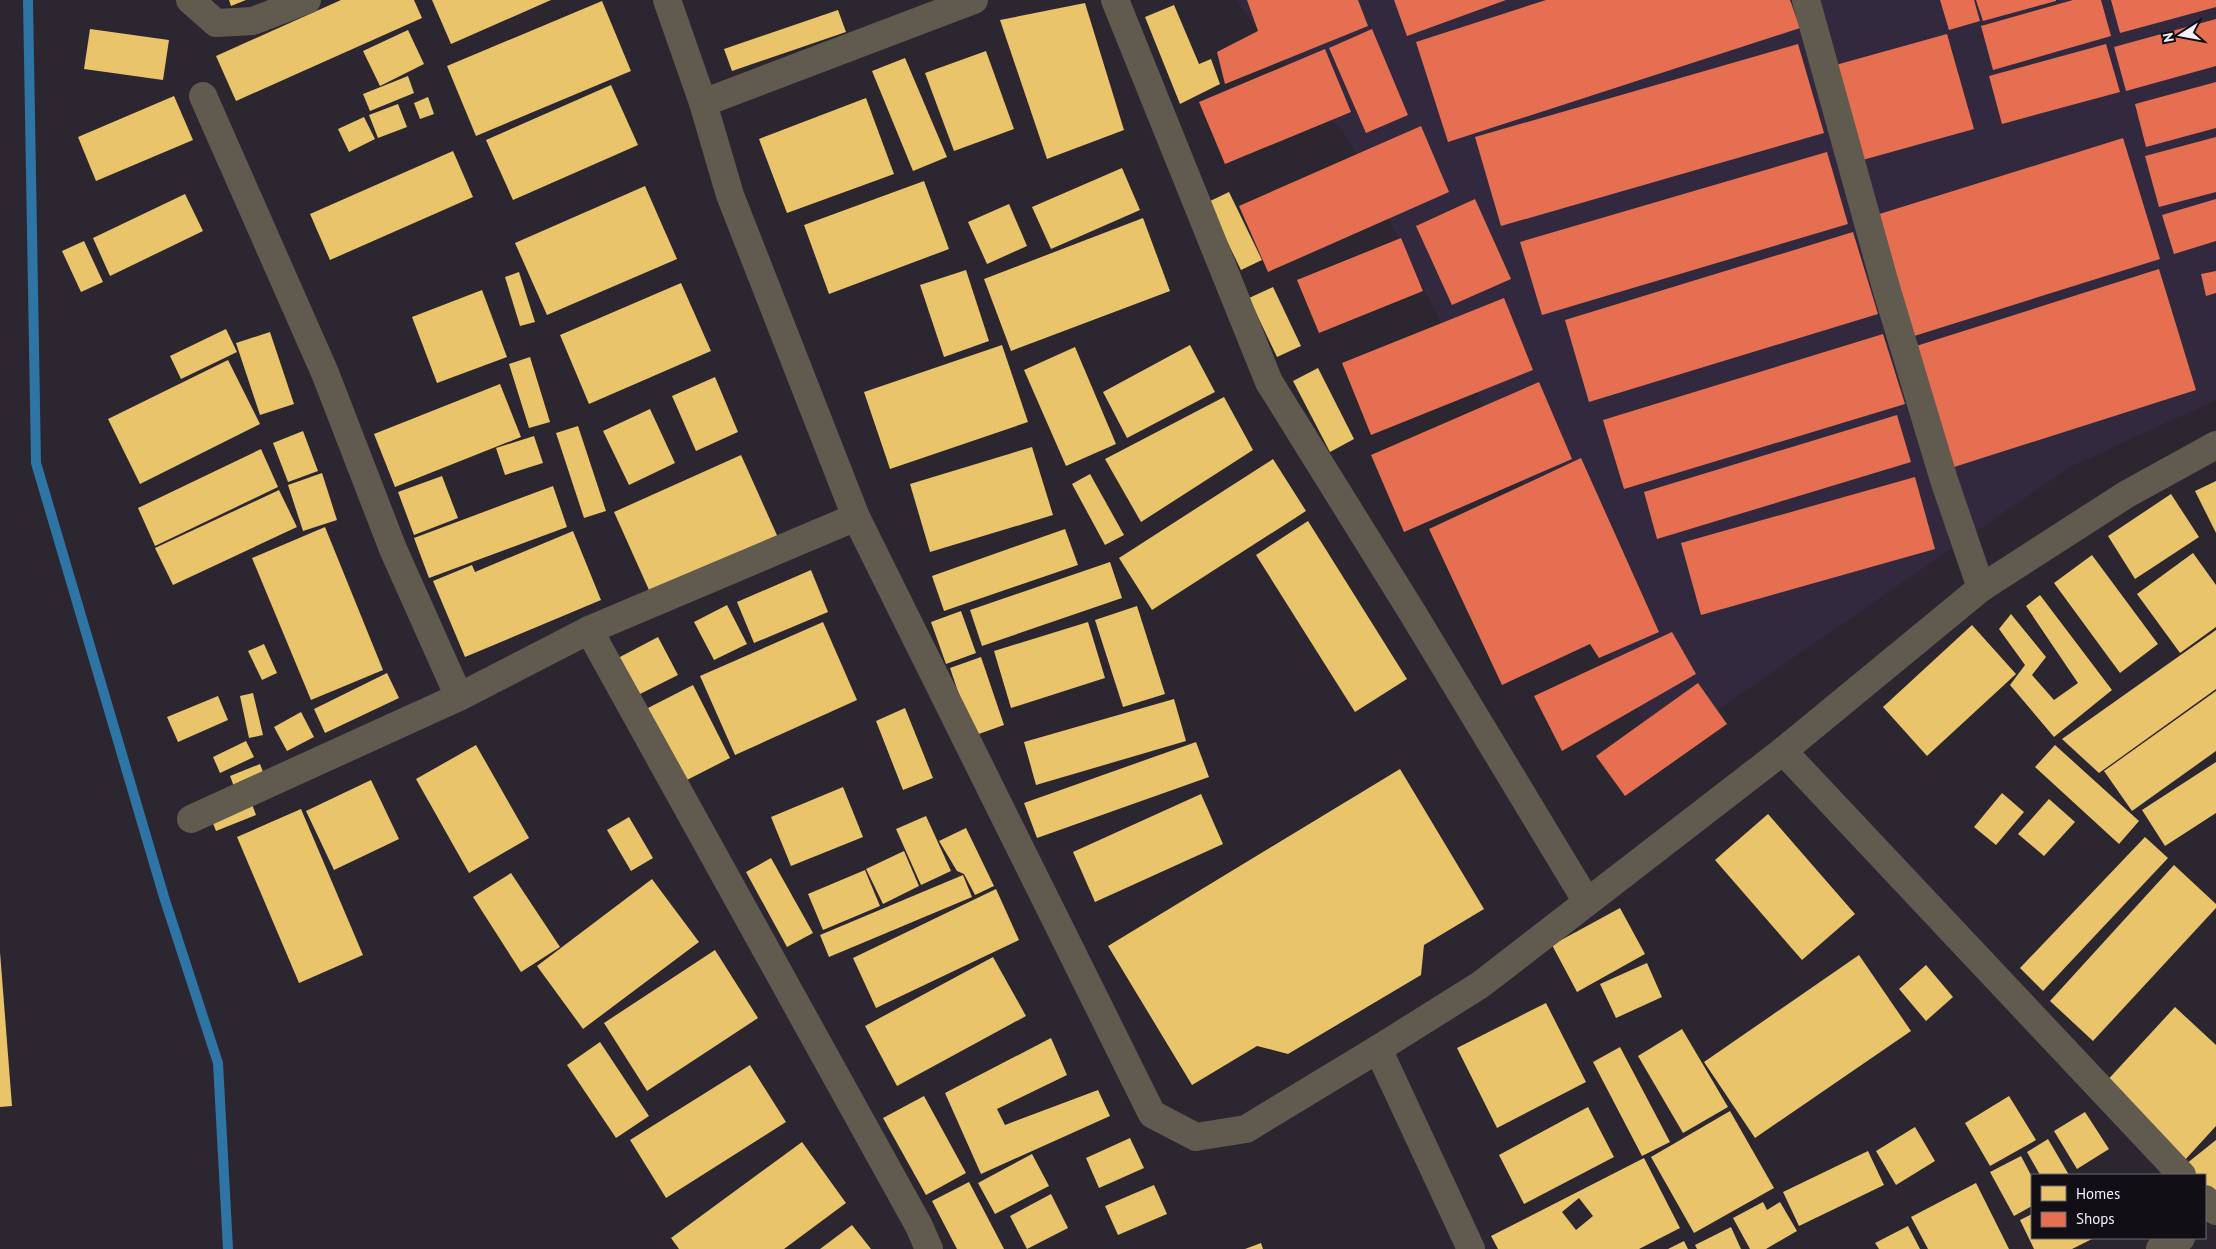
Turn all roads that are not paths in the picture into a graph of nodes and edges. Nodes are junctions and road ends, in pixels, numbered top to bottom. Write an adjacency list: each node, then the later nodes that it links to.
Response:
1 (190, 0): 2 (street)
2 (308, 0)
3 (667, 0): 8 (street)
4 (974, 0): 8 (street)
5 (1116, 0): 16 (street)
6 (1806, 0): 11 (street)
7 (203, 96): 13 (street)
8 (703, 103): 10 (street)
9 (2216, 445): 11 (street)
10 (856, 517): 12 (street); 17 (street)
11 (1981, 588): 14 (street)
12 (589, 630): 13 (street); 22 (street)
13 (460, 697): 15 (street)
14 (1783, 751): 16 (street); 18 (street)
15 (191, 819)
16 (1587, 902): 17 (street)
17 (1378, 1049): 23 (street)
18 (2181, 1174)
19 (2206, 1200): 20 (street)
20 (2216, 1211)
21 (2179, 1239): 24 (street)
22 (929, 1249)
23 (1471, 1249)
24 (2160, 1249)

